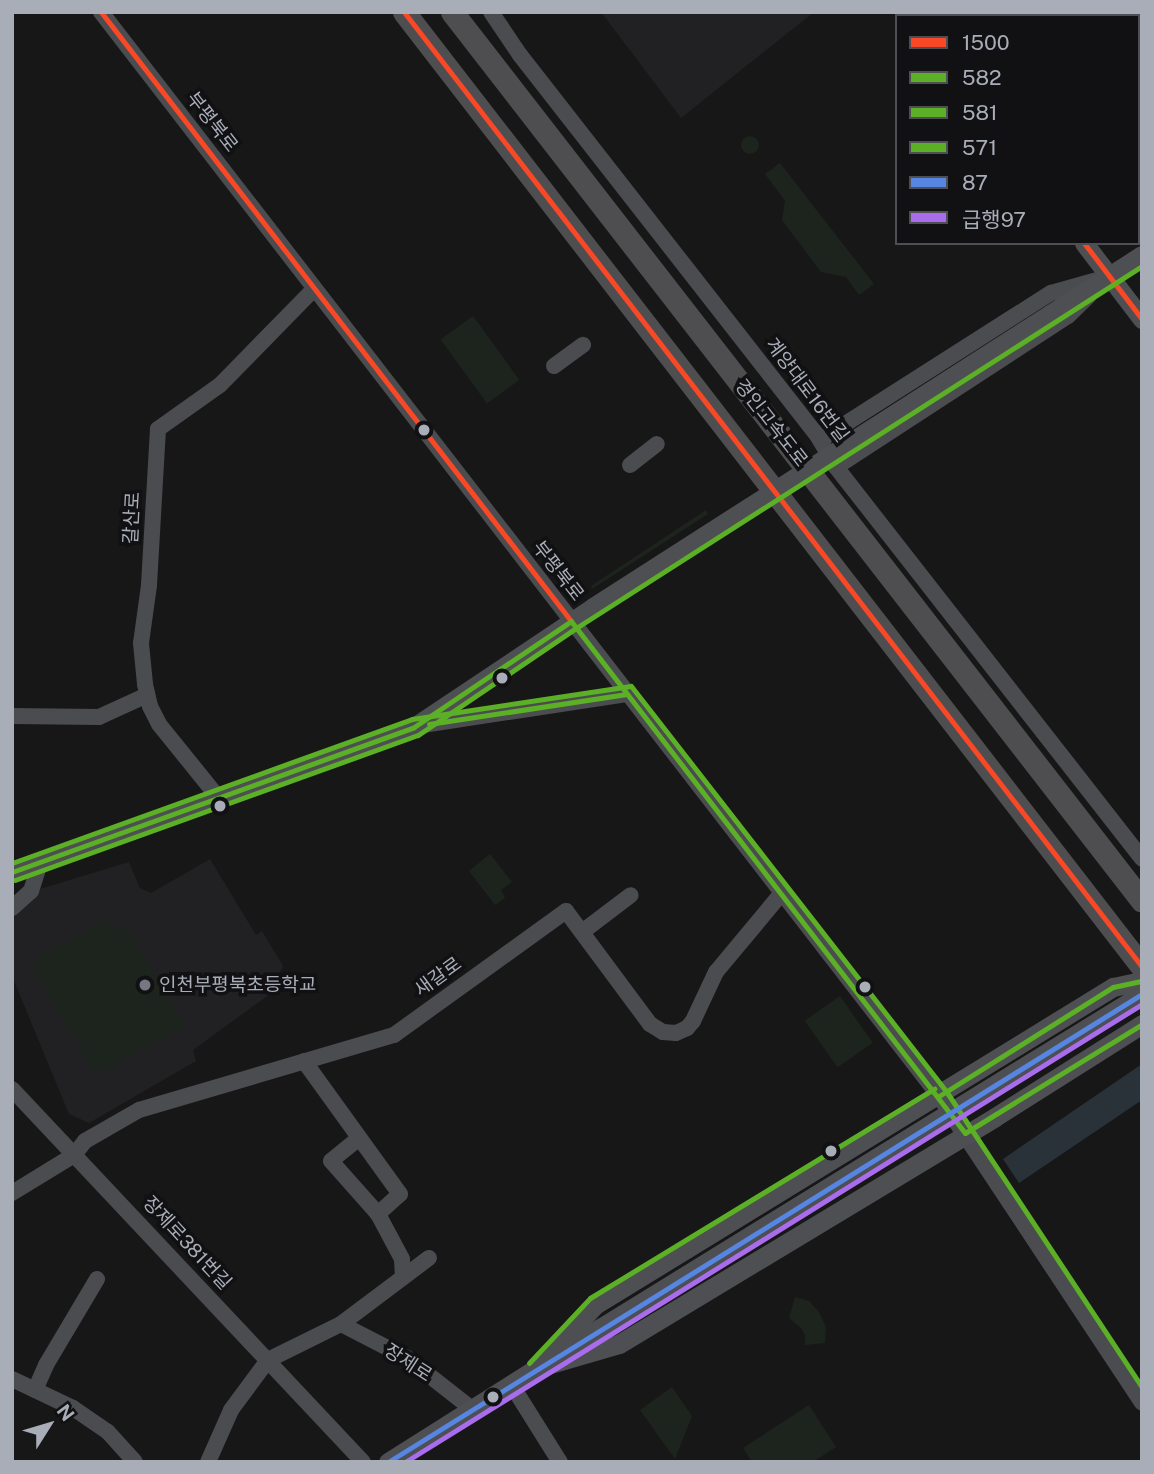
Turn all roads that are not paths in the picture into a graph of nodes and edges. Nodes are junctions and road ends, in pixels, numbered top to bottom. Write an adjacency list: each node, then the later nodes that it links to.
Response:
1 (101, 12): 8 (street, 부평북로)
2 (404, 12): 32 (highway, 경인고속도로)
3 (452, 12): 29 (highway, 경인고속도로)
4 (491, 12): 13 (street, 계양대로16번길)
5 (1086, 245): 7 (main road)
6 (1142, 255): 7 (main road)
7 (1109, 276): 9 (main road); 12 (street); 15 (street); 18 (main road, bridge)
8 (314, 289): 18 (street, 부평북로); 20 (street, 갈산로)
9 (1142, 319)
10 (583, 345): 11 (street)
11 (554, 366)
12 (844, 425): 13 (street); 15 (street)
13 (820, 440): 17 (street, 계양대로16번길)
14 (657, 443): 16 (street)
15 (862, 450): 17 (street)
16 (631, 465)
17 (836, 467): 24 (street, 계양대로16번길)
18 (571, 621): 19 (street, 부평북로); 22 (main road)
19 (627, 694): 22 (street); 27 (street, 부평북로)
20 (147, 695): 21 (street); 23 (street, 갈산로)
21 (12, 716)
22 (414, 727): 23 (main road)
23 (217, 796): 25 (main road)
24 (1142, 858)
25 (40, 864): 26 (main road); 30 (street)
26 (12, 872)
27 (781, 894): 31 (street, 새갈로); 38 (street, 부평북로)
28 (631, 895): 31 (street)
29 (1142, 901)
30 (12, 908)
31 (582, 932): 36 (street, 새갈로)
32 (1142, 967)
33 (1142, 981): 38 (main road)
34 (1142, 994): 49 (main road, bridge)
35 (1142, 1024): 39 (main road)
36 (304, 1061): 41 (street, 새갈로); 43 (street)
37 (12, 1089): 41 (street, 장제로381번길)
38 (939, 1096): 39 (street, 부평북로); 49 (main road)
39 (965, 1133): 49 (main road); 53 (street, 부평북로)
40 (353, 1143): 43 (street)
41 (74, 1155): 42 (street, 새갈로); 48 (street, 장제로381번길)
42 (12, 1193)
43 (378, 1214): 45 (street)
44 (429, 1258): 45 (street)
45 (403, 1277): 47 (street)
46 (97, 1279): 52 (street)
47 (341, 1324): 48 (street); 54 (street, 장제로)
48 (268, 1360): 56 (street); 57 (street, 장제로381번길)
49 (535, 1369): 51 (main road)
50 (12, 1379): 52 (street)
51 (511, 1384): 54 (main road); 59 (street)
52 (36, 1390): 55 (street)
53 (1142, 1402)
54 (472, 1409): 58 (main road)
55 (135, 1462)
56 (208, 1462)
57 (363, 1462)
58 (388, 1462)
59 (560, 1462)

